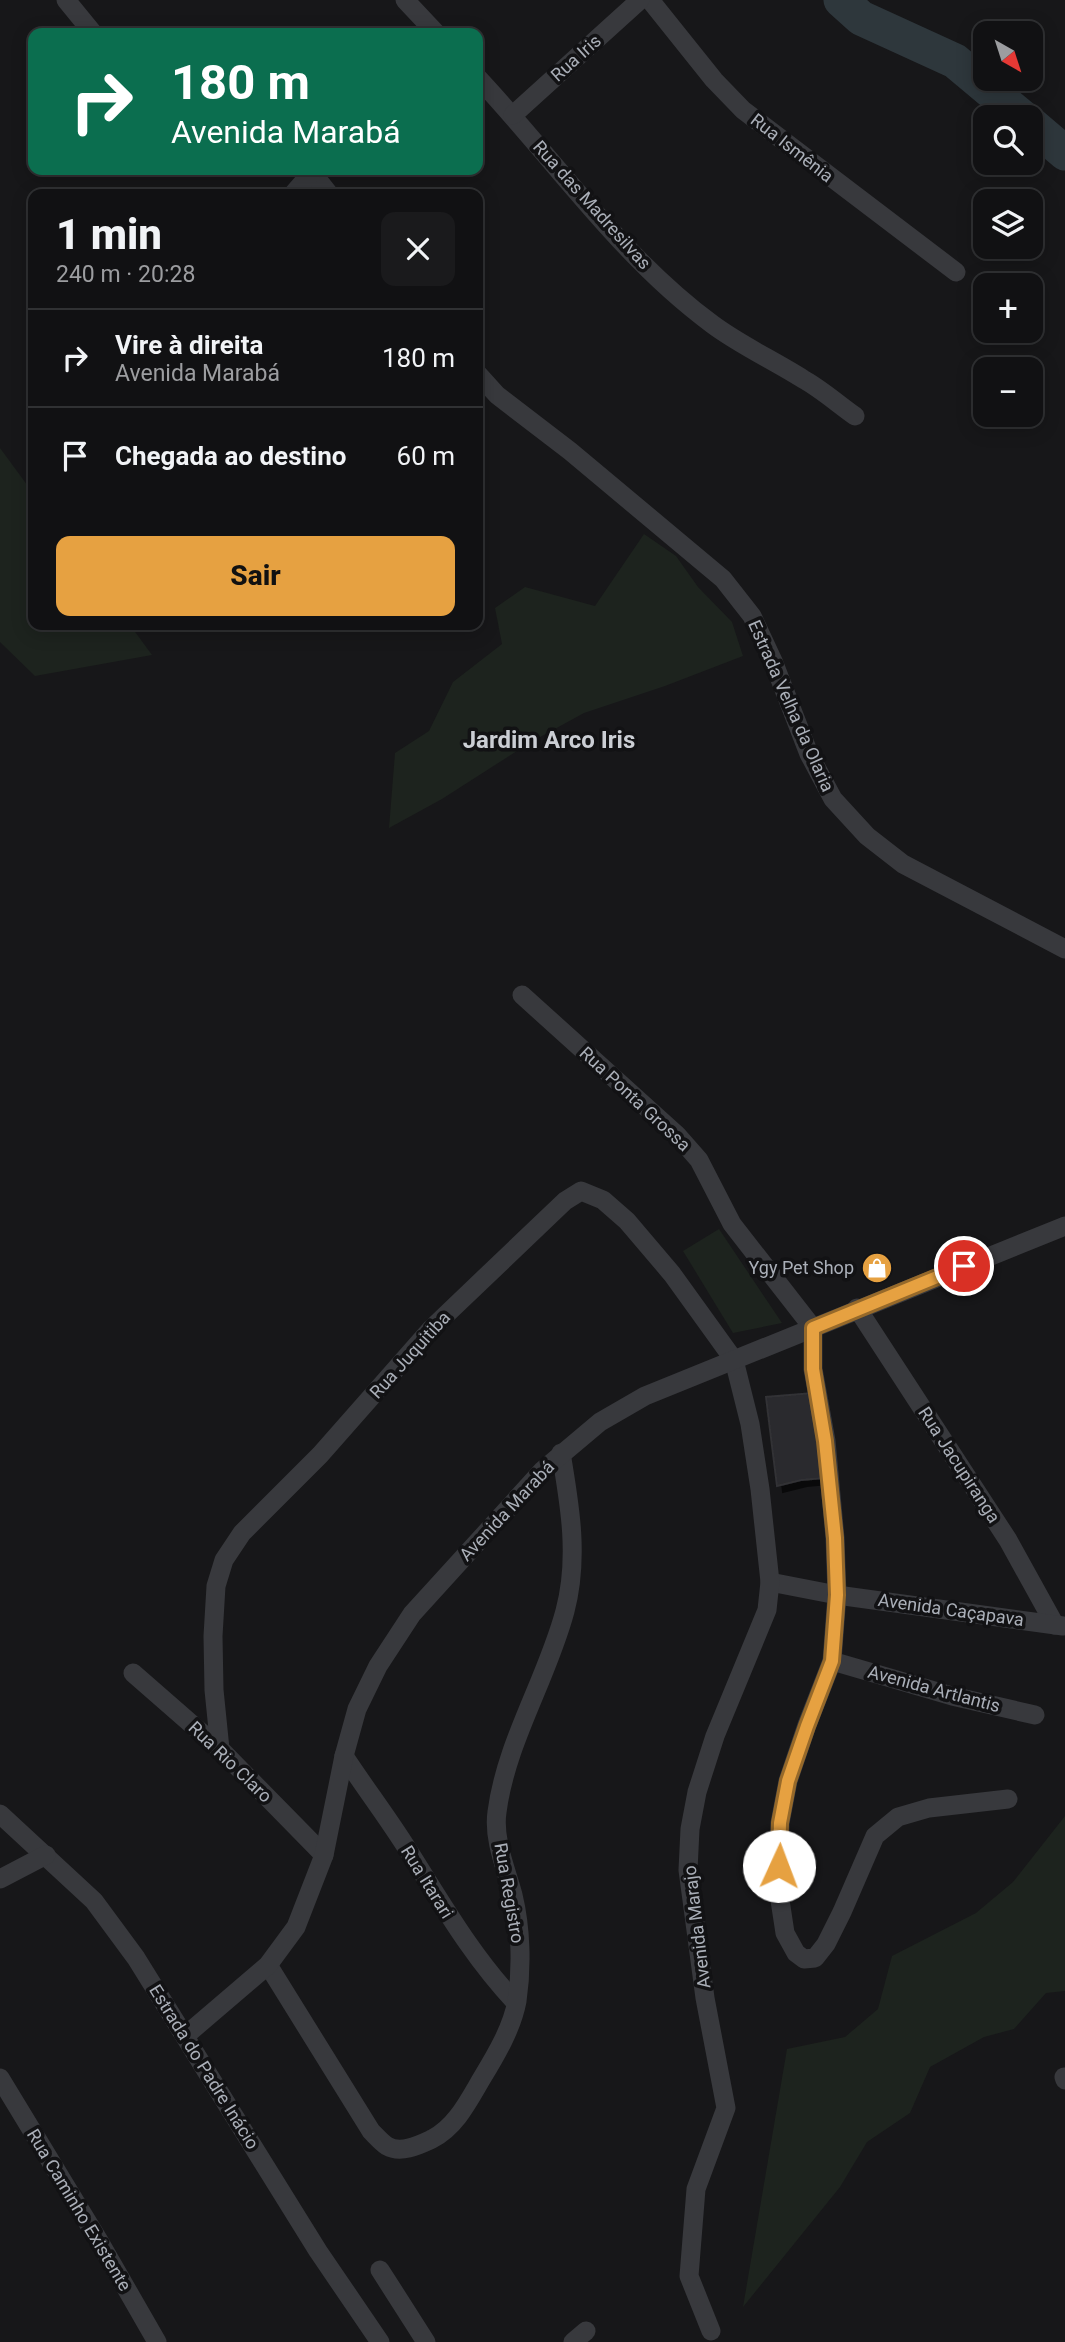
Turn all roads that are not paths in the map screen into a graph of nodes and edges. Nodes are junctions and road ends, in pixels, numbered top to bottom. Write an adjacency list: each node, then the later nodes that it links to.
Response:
1 (66, 0): 5 (street)
2 (405, 0): 6 (street)
3 (640, 0): 8 (street, Rua Iris)
4 (650, 0): 11 (street, Rua Ismênia)
5 (89, 28)
6 (431, 28)
7 (483, 83): 8 (street, Rua das Madresilvas)
8 (513, 116): 13 (street, Rua das Madresilvas)
9 (309, 175): 10 (street)
10 (297, 189)
11 (956, 272)
12 (483, 380): 14 (street, Estrada Velha da Olaria)
13 (855, 416)
14 (1065, 948)
15 (522, 995): 18 (street, Rua Ponta Grossa)
16 (1065, 1226): 17 (street, Avenida Marabá)
17 (857, 1308): 18 (street, Avenida Marabá); 23 (street, Rua Jacupiranga)
18 (813, 1328): 19 (street, Avenida Marabá); 22 (street)
19 (734, 1360): 20 (street, Avenida Marabá); 21 (street, Avenida Marajo); 27 (street, Rua Juquitiba)
20 (561, 1453): 28 (street, Avenida Marabá); 35 (street, Rua Registro)
21 (769, 1582): 22 (street, Avenida Caçapava); 39 (street, Avenida Marajo)
22 (837, 1595): 23 (street, Avenida Caçapava); 24 (street)
23 (1060, 1626)
24 (832, 1661): 26 (street, Avenida Artlantis); 29 (street)
25 (133, 1673): 27 (street, Rua Rio Claro)
26 (1035, 1715)
27 (220, 1749): 32 (street, Rua Rio Claro)
28 (344, 1756): 32 (street, Avenida Marabá); 35 (street, Rua Itarari)
29 (1008, 1799)
30 (0, 1814): 31 (street, Estrada do Padre Inácio)
31 (46, 1855): 33 (street); 36 (street, Estrada do Padre Inácio)
32 (324, 1855): 34 (street, Avenida Marabá)
33 (0, 1879)
34 (268, 1965): 35 (street, Rua Registro); 36 (street, Avenida Marabá)
35 (516, 2003)
36 (185, 2036): 41 (street, Estrada do Padre Inácio)
37 (0, 2078): 40 (street, Rua Caminho Existente)
38 (380, 2270): 42 (street)
39 (711, 2331)
40 (157, 2342)
41 (380, 2342)
42 (426, 2342)

